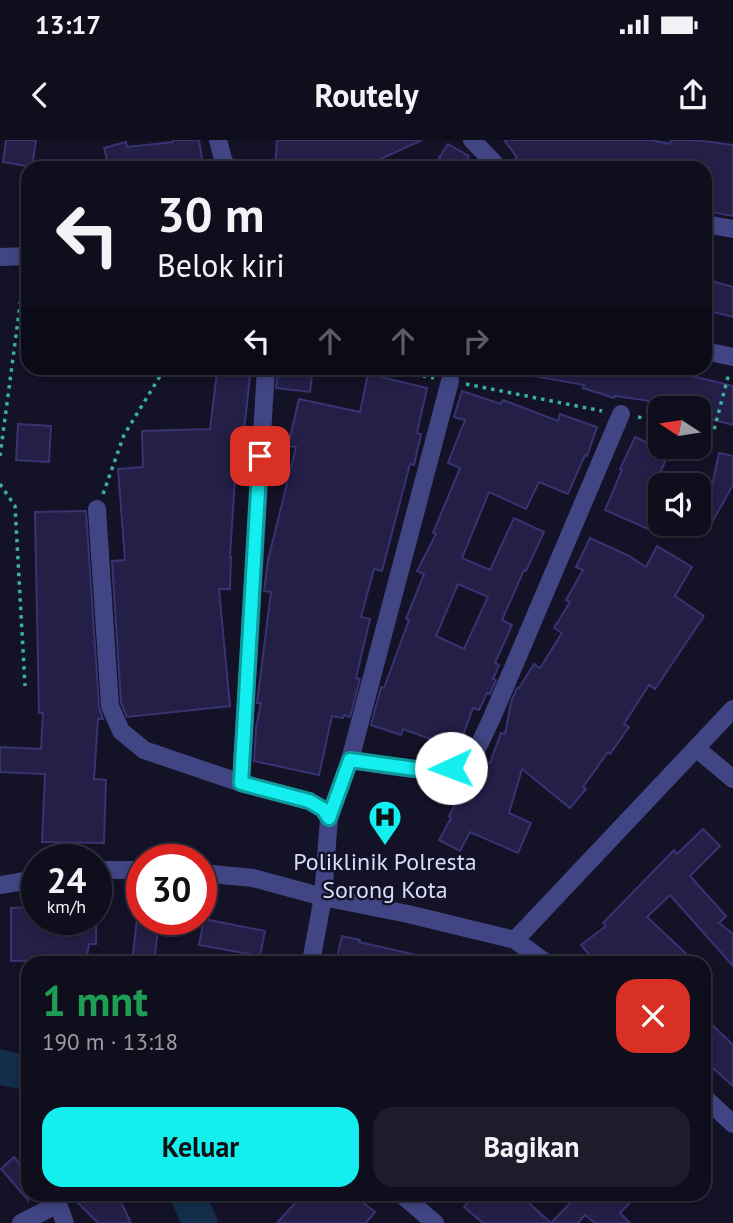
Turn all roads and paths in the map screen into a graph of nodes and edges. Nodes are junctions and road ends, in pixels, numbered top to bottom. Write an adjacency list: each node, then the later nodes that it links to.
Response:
1 (218, 140): 3 (street)
2 (472, 140): 4 (street)
3 (224, 161)
4 (492, 161)
5 (712, 225): 6 (street)
6 (733, 229)
7 (21, 256): 8 (street)
8 (0, 257)
9 (21, 300): 19 (path)
10 (712, 352): 11 (street)
11 (733, 357): 18 (path)
12 (160, 375): 21 (path)
13 (266, 375): 27 (street)
14 (416, 375): 15 (path)
15 (450, 382): 16 (path); 25 (street)
16 (621, 414): 17 (path); 25 (street)
17 (648, 419)
18 (711, 429)
19 (0, 456)
20 (0, 484): 22 (path)
21 (97, 509): 27 (street)
22 (25, 686)
23 (733, 709): 24 (street)
24 (696, 748): 26 (street); 33 (street)
25 (350, 760): 28 (street)
26 (733, 779)
27 (241, 783): 28 (street)
28 (329, 818): 32 (street)
29 (217, 875): 32 (street)
30 (21, 882): 31 (street)
31 (0, 885)
32 (323, 897): 33 (street); 34 (street)
33 (515, 940): 35 (street)
34 (312, 956)
35 (537, 956)
36 (711, 1104): 37 (street)
37 (733, 1124)
38 (51, 1201): 41 (street)
39 (55, 1201): 42 (street)
40 (409, 1201): 43 (street)
41 (21, 1223)
42 (65, 1223)
43 (435, 1223)

